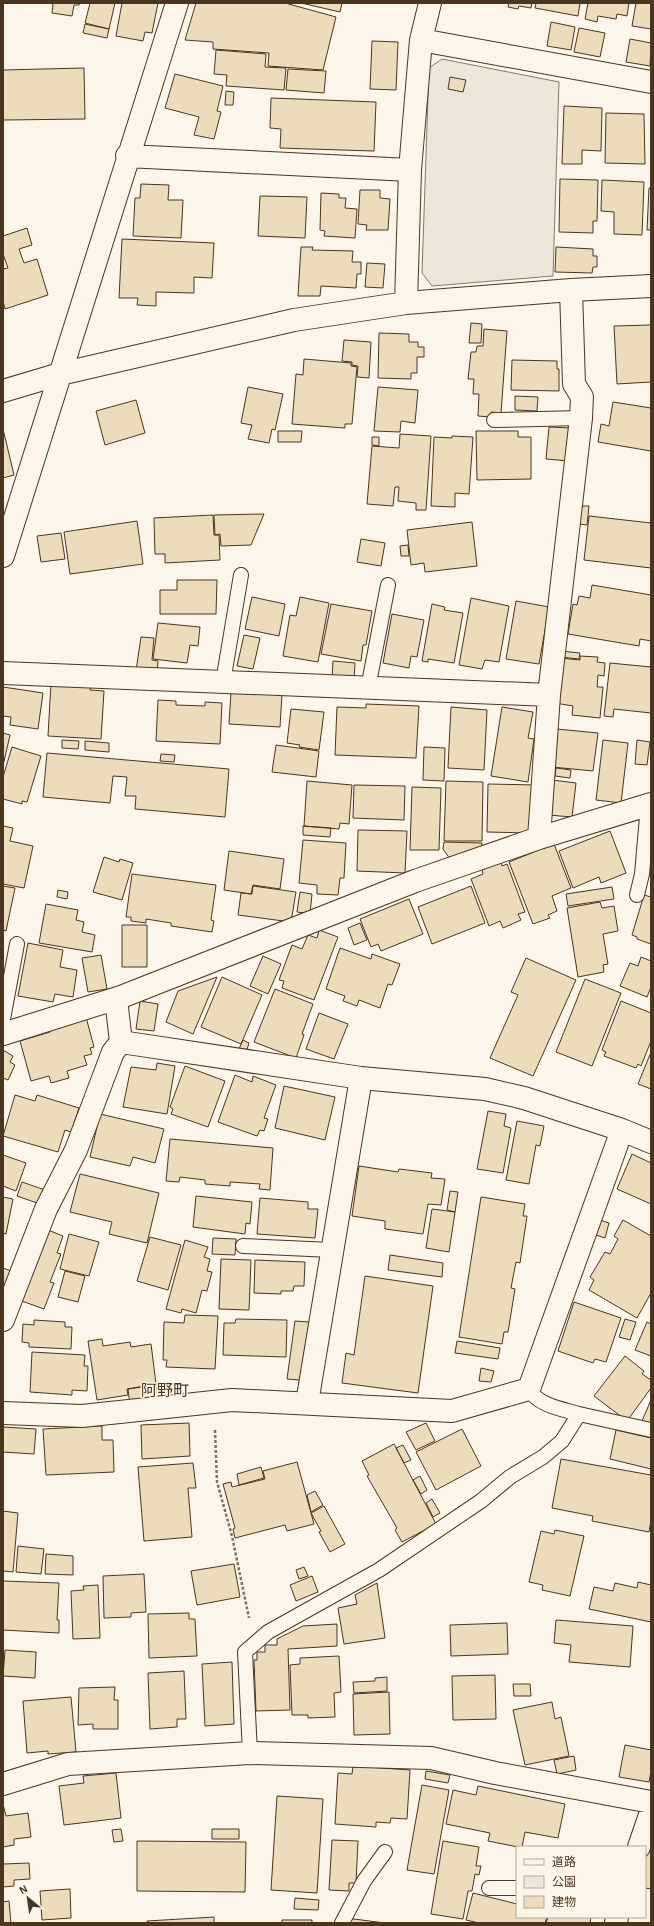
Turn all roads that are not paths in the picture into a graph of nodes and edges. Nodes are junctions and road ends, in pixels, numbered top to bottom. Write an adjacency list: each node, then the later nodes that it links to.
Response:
1 (177, 3): 5 (street)
2 (430, 3): 3 (street)
3 (421, 40): 4 (street); 6 (street)
4 (651, 82)
5 (127, 156): 6 (street); 10 (street)
6 (410, 170): 9 (street)
7 (651, 286): 8 (street)
8 (571, 290): 9 (street); 12 (street)
9 (406, 303): 10 (street)
10 (60, 374): 11 (street); 14 (street)
11 (3, 391)
12 (581, 418): 13 (lane); 20 (street)
13 (494, 420)
14 (3, 556)
15 (241, 575): 18 (lane)
16 (388, 585): 19 (lane)
17 (3, 673): 18 (street)
18 (223, 682): 19 (street)
19 (368, 688): 20 (street)
20 (549, 695): 22 (street)
21 (649, 805): 22 (street); 23 (lane)
22 (539, 838): 25 (street)
23 (638, 895)
24 (18, 944): 26 (lane)
25 (116, 999): 27 (street); 28 (street)
26 (3, 1019)
27 (3, 1034)
28 (121, 1042): 29 (street); 34 (street)
29 (361, 1078): 30 (street); 33 (street)
30 (622, 1130): 31 (street); 35 (street)
31 (651, 1142)
32 (243, 1246): 33 (lane)
33 (332, 1250): 36 (street)
34 (3, 1320)
35 (529, 1389): 36 (street); 38 (lane)
36 (307, 1403): 37 (street)
37 (3, 1413)
38 (579, 1414): 39 (lane); 40 (lane)
39 (651, 1430)
40 (250, 1753): 41 (street); 42 (street)
41 (3, 1784)
42 (651, 1802)
43 (651, 1812): 44 (street)
44 (639, 1846)
45 (385, 1852): 48 (lane)
46 (489, 1888): 47 (lane)
47 (516, 1888)
48 (342, 1923)

